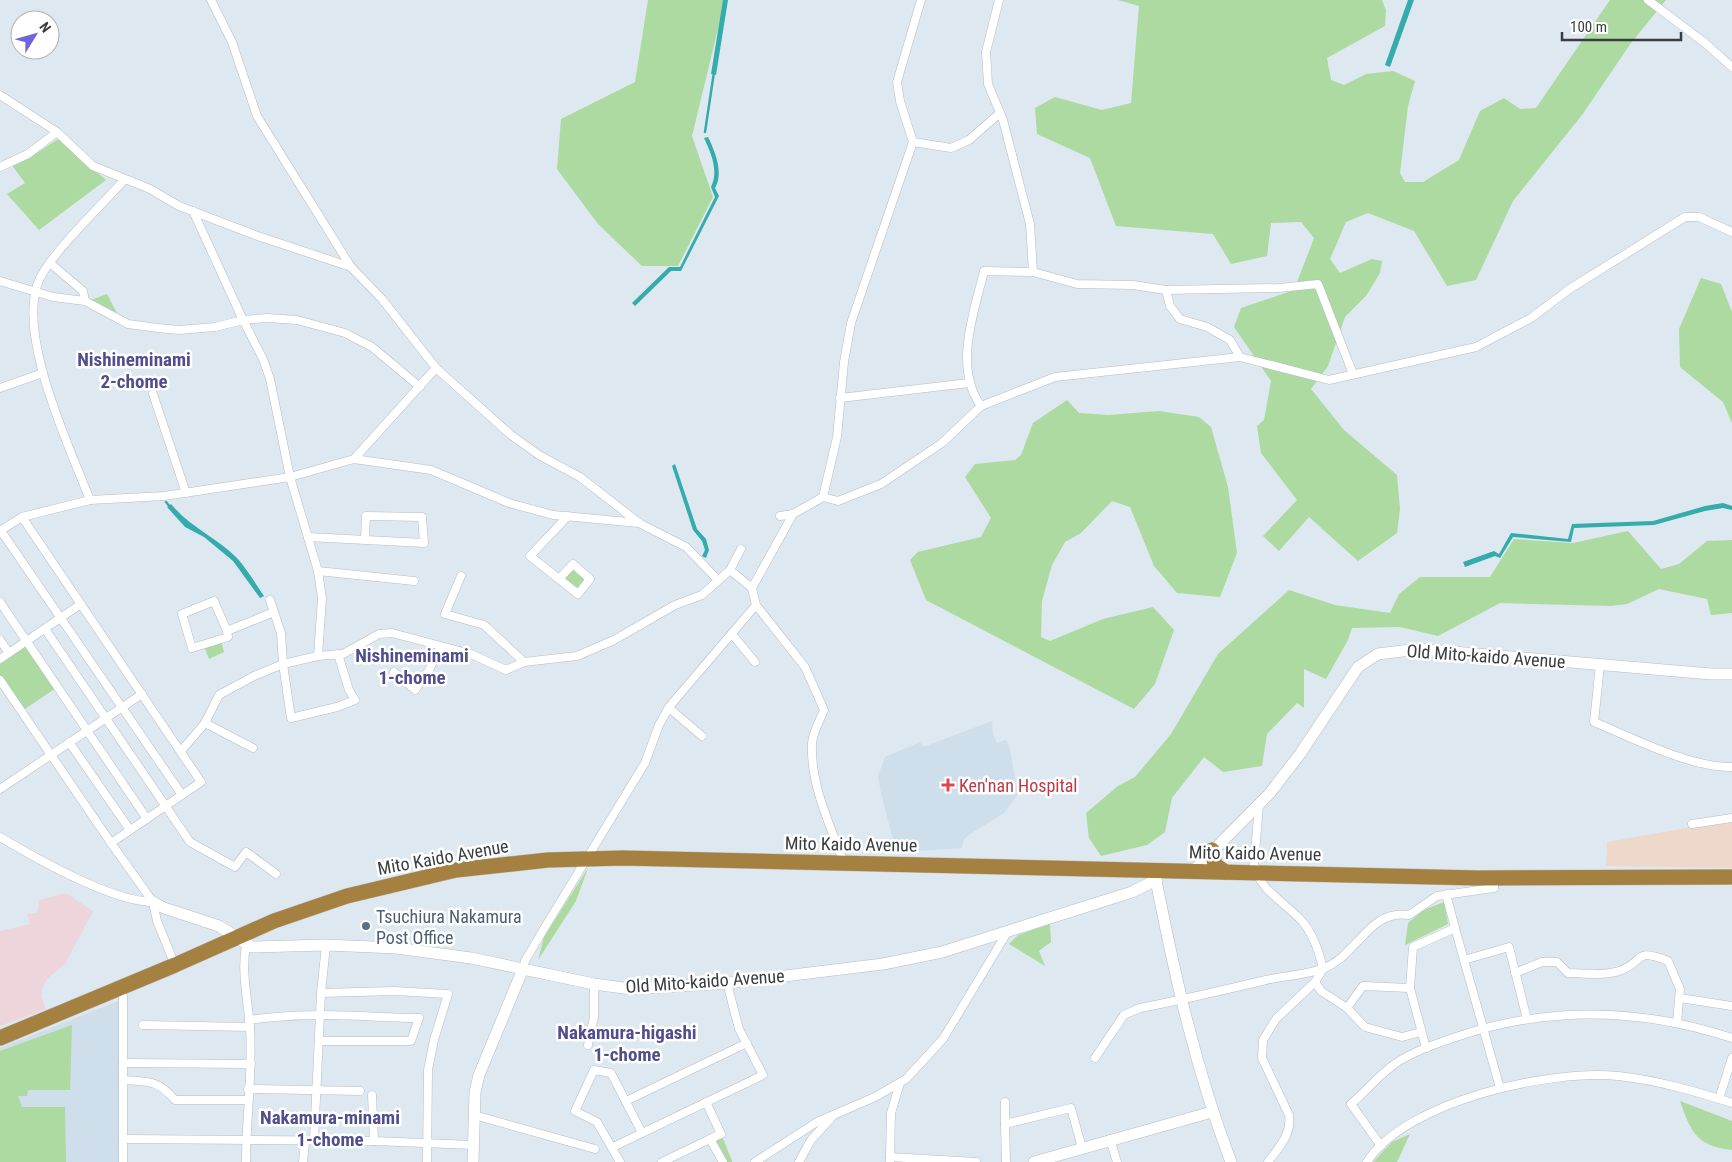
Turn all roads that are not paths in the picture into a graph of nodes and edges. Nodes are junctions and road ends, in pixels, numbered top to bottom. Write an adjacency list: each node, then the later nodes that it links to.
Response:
1 (211, 0): 15 (street)
2 (921, 0): 9 (street)
3 (999, 0): 7 (street)
4 (1648, 0): 5 (street)
5 (1732, 67)
6 (1, 96): 8 (street)
7 (1000, 113): 9 (street); 16 (street)
8 (57, 132): 10 (street); 11 (street)
9 (913, 142): 30 (street)
10 (0, 167)
11 (124, 180): 12 (street); 14 (street)
12 (193, 211): 15 (street); 21 (street)
13 (1732, 232): 25 (street)
14 (50, 263): 19 (street); 20 (street)
15 (351, 267): 23 (street)
16 (1033, 272): 18 (street); 26 (street)
17 (0, 281): 19 (street)
18 (1166, 290): 22 (street); 25 (street)
19 (35, 291): 20 (street); 24 (street)
20 (85, 301): 21 (street)
21 (243, 320): 27 (street); 33 (street)
22 (1240, 357): 25 (street); 31 (street)
23 (436, 368): 27 (street); 41 (street)
24 (43, 373): 28 (street); 36 (street)
25 (1353, 374)
26 (969, 383): 30 (street); 31 (street)
27 (420, 387): 32 (street)
28 (0, 388)
29 (153, 394): 34 (street)
30 (840, 398): 35 (street)
31 (981, 406): 35 (street)
32 (354, 458): 33 (street); 39 (street)
33 (290, 477): 34 (street); 43 (street)
34 (186, 492): 36 (street)
35 (823, 497): 37 (street)
36 (90, 500): 38 (street)
37 (794, 514): 40 (street); 52 (street)
38 (22, 516): 42 (street); 55 (street)
39 (568, 516): 41 (street); 49 (street)
40 (780, 516)
41 (638, 523): 50 (street)
42 (0, 531): 58 (street)
43 (308, 537): 44 (street); 47 (street)
44 (365, 540): 44 (street)
45 (741, 549): 46 (street)
46 (730, 570): 50 (street); 52 (street)
47 (318, 571): 51 (street); 67 (street)
48 (461, 576): 69 (street)
49 (559, 579)
50 (718, 580): 69 (street)
51 (414, 581)
52 (752, 588): 56 (street)
53 (270, 600): 57 (street)
54 (0, 602): 63 (street)
55 (81, 604): 58 (street); 76 (street)
56 (756, 605): 61 (street); 100 (street)
57 (274, 612): 60 (street); 71 (street)
58 (60, 618): 59 (street); 77 (street)
59 (45, 628): 63 (street); 79 (street)
60 (227, 631): 60 (street)
61 (732, 634): 70 (street); 78 (street)
62 (0, 640): 65 (street)
63 (26, 641): 65 (street); 81 (street)
64 (440, 648): 66 (street); 69 (street); 73 (street)
65 (9, 653): 68 (street)
66 (338, 654): 67 (street); 71 (street)
67 (318, 656): 71 (street)
68 (0, 659)
69 (524, 662)
70 (755, 662)
71 (283, 664): 80 (street)
72 (1600, 665): 74 (street, Old Mito-kaido Avenue); 87 (street); 90 (street, Old Mito-kaido Avenue)
73 (394, 672)
74 (1732, 674)
75 (0, 680): 86 (street)
76 (142, 694): 77 (street); 85 (street)
77 (122, 707): 79 (street); 89 (street)
78 (669, 708): 82 (street); 99 (street)
79 (105, 718): 81 (street); 91 (street)
80 (204, 723): 84 (street); 85 (street)
81 (87, 730): 83 (street); 93 (street)
82 (702, 736)
83 (69, 742): 86 (street); 95 (street)
84 (253, 748)
85 (181, 751): 89 (street)
86 (50, 754): 88 (street); 97 (street)
87 (1732, 767)
88 (0, 789)
89 (182, 795): 91 (street)
90 (1259, 805): 98 (street, Old Mito-kaido Avenue); 103 (street)
91 (165, 807): 93 (street); 104 (street)
92 (1732, 818): 94 (street)
93 (147, 819): 95 (street)
94 (1692, 824)
95 (130, 830): 97 (street)
96 (0, 840): 109 (street)
97 (111, 843): 109 (street)
98 (1212, 850): 101 (street, Old Mito-kaido Avenue); 102 (highway)
99 (589, 858): 100 (highway, Mito Kaido Avenue); 112 (highway, Mito Kaido Avenue); 116 (street)
100 (844, 863): 105 (highway, Mito Kaido Avenue)
101 (1193, 871): 102 (highway, Mito Kaido Avenue); 105 (highway, Mito Kaido Avenue)
102 (1225, 872): 103 (highway, Mito Kaido Avenue)
103 (1255, 872): 107 (highway, Mito Kaido Avenue); 117 (street)
104 (276, 874)
105 (1156, 875): 111 (street, Old Mito-kaido Avenue); 126 (street)
106 (1732, 877): 107 (highway, Mito Kaido Avenue)
107 (1494, 878): 108 (street)
108 (1446, 894): 110 (street); 117 (street)
109 (153, 902): 112 (street); 115 (street)
110 (1455, 928): 114 (street); 123 (street)
111 (1008, 931): 120 (street, Old Mito-kaido Avenue); 147 (street)
112 (242, 941): 113 (street, Old Mito-kaido Avenue); 115 (highway, Mito Kaido Avenue); 132 (street)
113 (326, 945): 116 (street, Old Mito-kaido Avenue); 124 (street)
114 (1464, 960): 118 (street); 134 (street)
115 (175, 966): 122 (highway, Mito Kaido Avenue)
116 (523, 969): 121 (street, Old Mito-kaido Avenue); 161 (street)
117 (1323, 969): 119 (street); 126 (street)
118 (1515, 973): 125 (street); 130 (street)
119 (1316, 982): 128 (street); 194 (street)
120 (727, 983): 121 (street, Old Mito-kaido Avenue); 139 (street)
121 (594, 984): 140 (street)
122 (120, 988): 136 (highway, Mito Kaido Avenue); 144 (street)
123 (1410, 988): 128 (street); 135 (street)
124 (321, 993): 129 (street); 171 (street)
125 (1680, 998): 127 (street); 131 (street)
126 (1181, 1000): 142 (street); 159 (street)
127 (1732, 1006)
128 (1347, 1008): 135 (street)
129 (321, 1017): 132 (street); 138 (street); 138 (street)
130 (1527, 1019): 131 (street); 134 (street)
131 (1677, 1023): 137 (street)
132 (250, 1024): 133 (street); 145 (street)
133 (143, 1025)
134 (1484, 1028): 141 (street); 148 (street)
135 (1421, 1032): 141 (street)
136 (0, 1038)
137 (1732, 1038)
138 (320, 1041): 150 (street)
139 (747, 1043): 155 (street); 156 (street)
140 (588, 1044)
141 (1426, 1048): 173 (street)
142 (1095, 1058)
143 (1732, 1058): 153 (street)
144 (123, 1063): 145 (street); 146 (street)
145 (251, 1064): 149 (street)
146 (123, 1080): 154 (street); 164 (street)
147 (900, 1083): 160 (street); 177 (street)
148 (1500, 1088): 153 (street); 173 (street)
149 (248, 1089): 150 (street); 154 (street)
150 (317, 1091): 151 (street); 167 (street)
151 (360, 1091)
152 (372, 1095): 170 (street)
153 (1719, 1099): 158 (street)
154 (247, 1100): 166 (street)
155 (626, 1101): 163 (street); 174 (street)
156 (706, 1102): 163 (street); 168 (street)
157 (1005, 1102): 162 (street)
158 (1732, 1103)
159 (1212, 1112): 165 (street); 193 (street)
160 (834, 1114): 187 (street); 188 (street)
161 (474, 1115): 172 (street); 176 (street)
162 (1005, 1124): 175 (street); 190 (street)
163 (642, 1133): 174 (street)
164 (123, 1139): 166 (street); 179 (street)
165 (1110, 1139): 175 (street); 192 (street)
166 (246, 1140): 169 (street); 180 (street)
167 (314, 1140): 169 (street); 170 (street)
168 (710, 1140): 185 (street); 186 (street)
169 (304, 1141): 181 (street)
170 (374, 1141): 171 (street)
171 (427, 1143): 172 (street); 182 (street)
172 (473, 1145): 183 (street)
173 (1381, 1146): 195 (street)
174 (613, 1147): 184 (street)
175 (1082, 1148): 191 (street)
176 (595, 1149)
177 (890, 1159): 178 (street)
178 (943, 1161): 189 (street)
179 (123, 1162)
180 (246, 1162)
181 (303, 1162)
182 (427, 1162)
183 (473, 1162)
184 (620, 1162)
185 (662, 1162)
186 (723, 1162)
187 (755, 1162)
188 (799, 1162)
189 (976, 1162)
190 (1006, 1162)
191 (1034, 1162)
192 (1117, 1162)
193 (1232, 1162)
194 (1268, 1162)
195 (1367, 1162)

